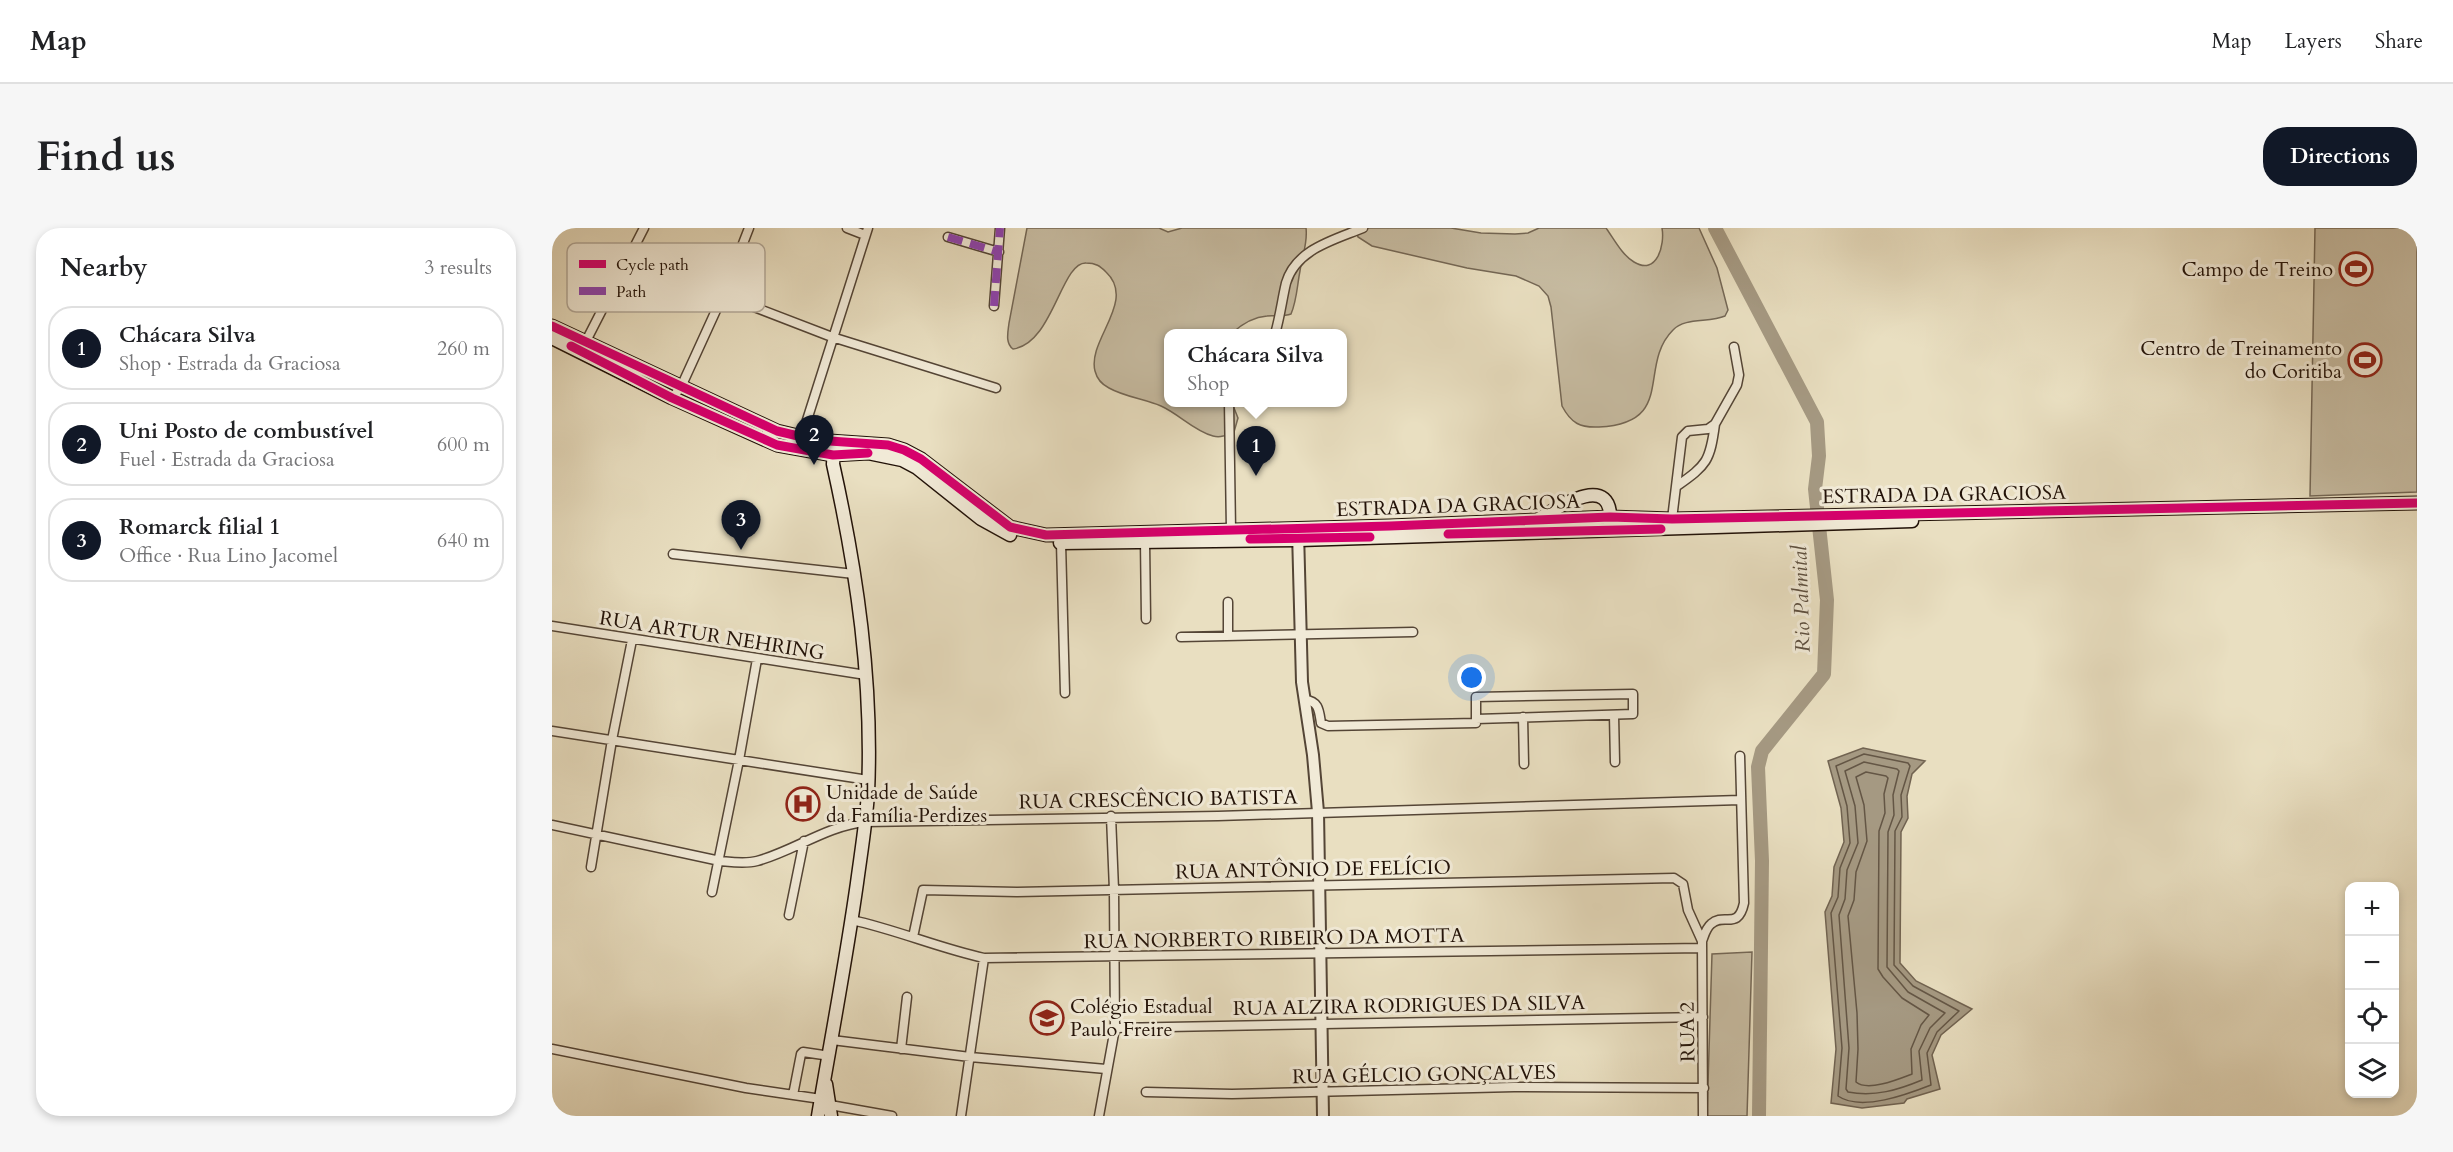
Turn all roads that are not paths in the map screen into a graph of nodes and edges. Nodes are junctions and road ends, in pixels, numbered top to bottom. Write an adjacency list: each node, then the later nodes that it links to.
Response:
1 (644, 228): 8 (street)
2 (749, 228): 9 (street)
3 (847, 228): 6 (street)
4 (1000, 228): 10 (street)
5 (1363, 228): 16 (street)
6 (866, 231): 17 (street)
7 (948, 237): 10 (street)
8 (636, 243)
9 (743, 243)
10 (999, 252): 11 (street)
11 (994, 306)
12 (765, 311): 17 (street)
13 (601, 312): 20 (street)
14 (715, 312): 21 (street)
15 (552, 326): 20 (main road, ESTRADA DA GRACIOSA)
16 (1276, 329)
17 (832, 336): 22 (street); 27 (street)
18 (552, 338): 20 (main road, ESTRADA DA GRACIOSA)
19 (1734, 346): 25 (street)
20 (583, 347): 21 (main road, ESTRADA DA GRACIOSA); 23 (main road, ESTRADA DA GRACIOSA)
21 (681, 387): 23 (street); 27 (main road, ESTRADA DA GRACIOSA)
22 (996, 388)
23 (672, 398): 27 (main road, ESTRADA DA GRACIOSA)
24 (1229, 407): 37 (street)
25 (1715, 424): 29 (street); 29 (street)
26 (836, 442): 27 (main road, ESTRADA DA GRACIOSA); 28 (main road); 37 (main road, ESTRADA DA GRACIOSA)
27 (800, 443): 28 (main road, ESTRADA DA GRACIOSA)
28 (833, 455): 41 (main road, ESTRADA DA GRACIOSA); 43 (main road)
29 (1677, 486): 33 (street)
30 (2417, 503): 34 (main road, ESTRADA DA GRACIOSA)
31 (2417, 510): 34 (main road, ESTRADA DA GRACIOSA)
32 (1610, 517): 33 (main road, ESTRADA DA GRACIOSA); 35 (main road, ESTRADA DA GRACIOSA); 35 (main road); 38 (main road)
33 (1672, 519): 36 (main road, ESTRADA DA GRACIOSA)
34 (1836, 519): 36 (main road, ESTRADA DA GRACIOSA)
35 (1537, 520): 39 (main road, ESTRADA DA GRACIOSA)
36 (1806, 520): 38 (main road, ESTRADA DA GRACIOSA)
37 (1231, 530): 39 (main road, ESTRADA DA GRACIOSA)
38 (1609, 530): 39 (main road, ESTRADA DA GRACIOSA)
39 (1298, 534): 40 (main road, ESTRADA DA GRACIOSA); 48 (street)
40 (1145, 541): 41 (main road, ESTRADA DA GRACIOSA); 45 (street)
41 (1061, 543): 54 (street)
42 (673, 554): 43 (street)
43 (854, 574): 53 (main road)
44 (1228, 602): 49 (street)
45 (1146, 619)
46 (552, 626): 51 (street, RUA ARTUR NEHRING)
47 (1413, 632): 48 (street)
48 (1302, 635): 49 (street); 55 (street)
49 (1228, 636): 50 (street)
50 (1181, 637)
51 (632, 640): 52 (street, RUA ARTUR NEHRING); 60 (street)
52 (756, 659): 53 (street, RUA ARTUR NEHRING); 62 (street)
53 (866, 675): 65 (main road)
54 (1065, 693)
55 (1305, 700): 58 (street); 67 (street)
56 (1614, 715): 57 (street); 58 (street); 63 (street)
57 (1523, 717): 58 (street); 64 (street)
58 (1476, 718)
59 (552, 731): 60 (street)
60 (612, 740): 62 (street); 71 (street)
61 (1740, 756): 66 (street)
62 (739, 760): 65 (street); 73 (street)
63 (1615, 762)
64 (1524, 764)
65 (868, 780): 69 (main road)
66 (1740, 800): 67 (street, RUA CRESCÊNCIO BATISTA); 81 (street)
67 (1318, 812): 68 (street, RUA CRESCÊNCIO BATISTA); 75 (street)
68 (1111, 816): 69 (street, RUA CRESCÊNCIO BATISTA); 76 (street)
69 (865, 822): 72 (street, RUA CRESCÊNCIO BATISTA); 79 (main road)
70 (552, 825): 71 (street, RUA CRESCÊNCIO BATISTA)
71 (596, 833): 73 (street, RUA CRESCÊNCIO BATISTA); 74 (street)
72 (804, 841): 73 (street, RUA CRESCÊNCIO BATISTA); 78 (street)
73 (720, 861): 77 (street)
74 (591, 867)
75 (1319, 885): 76 (street, RUA ANTÔNIO DE FELÍCIO); 81 (street, RUA ANTÔNIO DE FELÍCIO); 82 (street)
76 (1114, 890): 80 (street, RUA ANTÔNIO DE FELÍCIO); 83 (street)
77 (712, 892)
78 (789, 915)
79 (852, 920): 80 (street, RUA NORBERTO RIBEIRO DA MOTTA); 89 (main road)
80 (913, 937): 84 (street, RUA NORBERTO RIBEIRO DA MOTTA)
81 (1702, 945): 82 (street, RUA NORBERTO RIBEIRO DA MOTTA); 86 (street, RUA 2)
82 (1320, 954): 83 (street, RUA NORBERTO RIBEIRO DA MOTTA); 87 (street)
83 (1115, 957): 84 (street, RUA NORBERTO RIBEIRO DA MOTTA); 88 (street)
84 (984, 958): 93 (street)
85 (907, 997): 91 (street)
86 (1703, 1017): 87 (street, RUA ALZIRA RODRIGUES DA SILVA); 95 (street, RUA 2)
87 (1321, 1024): 88 (street, RUA ALZIRA RODRIGUES DA SILVA); 97 (street)
88 (1115, 1028): 94 (street)
89 (832, 1040): 91 (street); 92 (main road)
90 (552, 1049): 98 (street)
91 (901, 1049): 93 (street)
92 (830, 1056): 98 (street); 99 (main road)
93 (970, 1057): 94 (street); 101 (street)
94 (1106, 1068): 102 (street)
95 (1704, 1088): 97 (street, RUA GÉLCIO GONÇALVES); 104 (street, RUA 2)
96 (1146, 1092): 97 (street, RUA GÉLCIO GONÇALVES)
97 (1322, 1093): 103 (street)
98 (793, 1095): 99 (street)
99 (824, 1110): 100 (street)
100 (892, 1116)
101 (961, 1116)
102 (1099, 1116)
103 (1323, 1116)
104 (1703, 1116)

